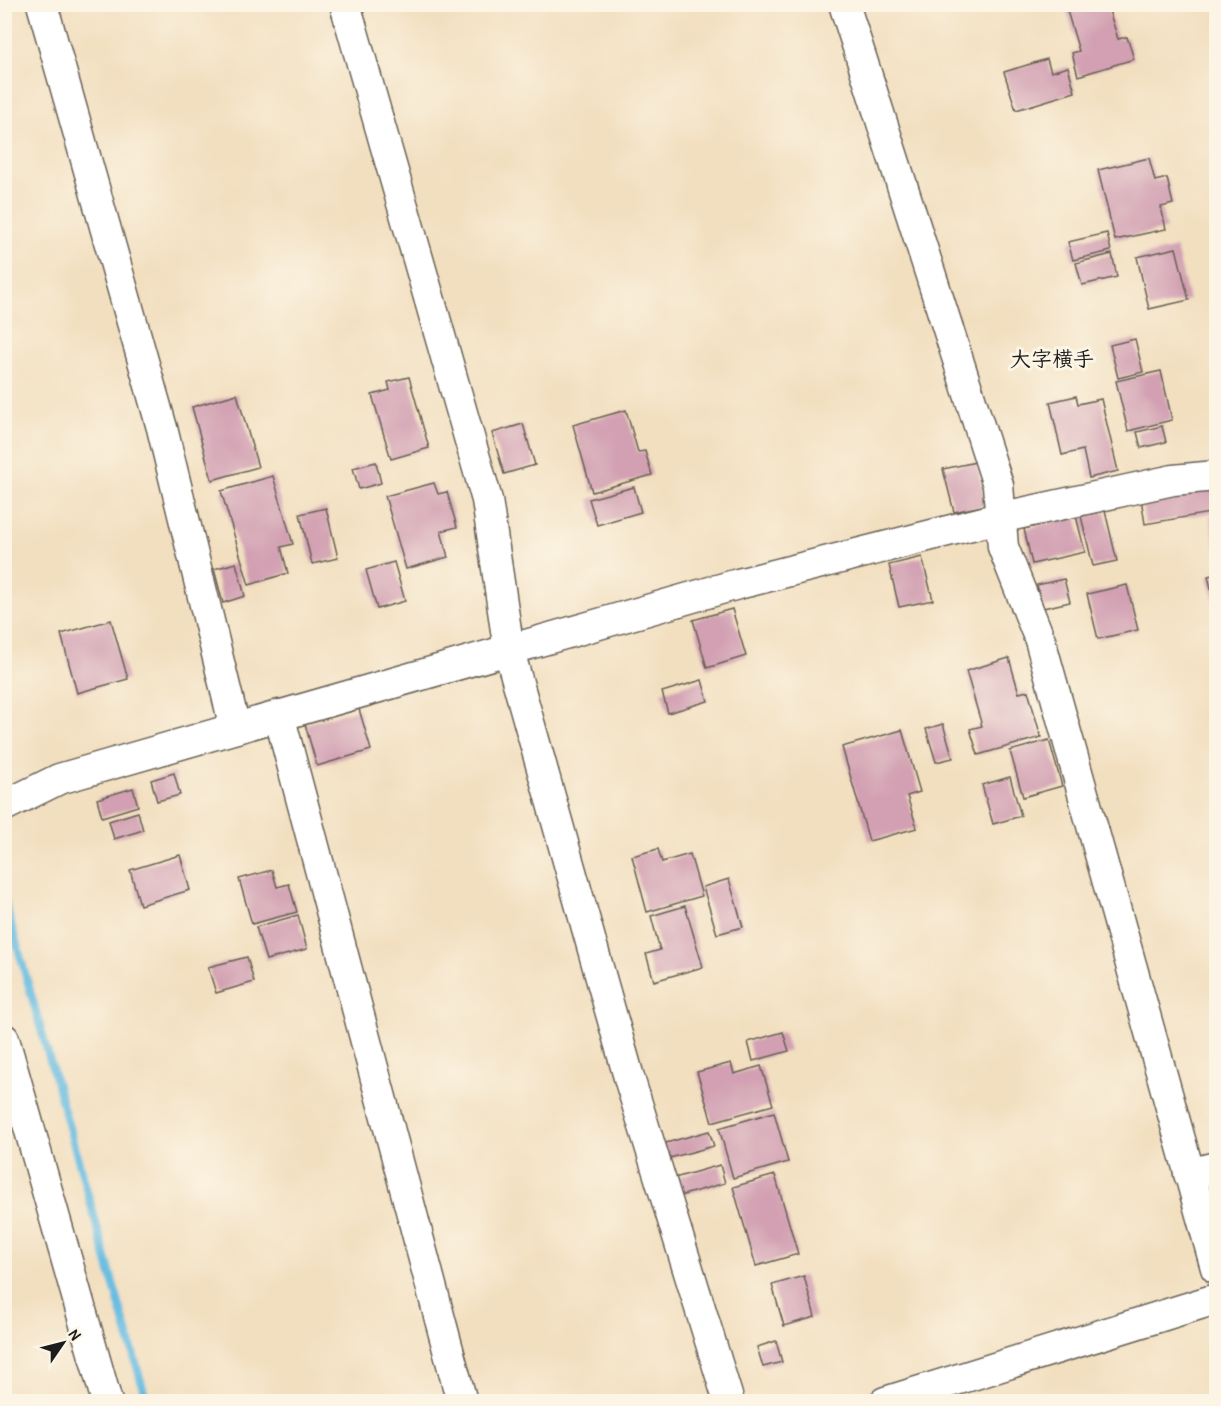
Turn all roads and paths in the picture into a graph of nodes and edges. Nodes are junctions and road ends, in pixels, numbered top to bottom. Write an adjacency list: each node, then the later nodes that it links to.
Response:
1 (42, 4): 8 (street)
2 (345, 4): 6 (street)
3 (844, 4): 5 (street)
4 (1216, 476): 5 (street)
5 (999, 518): 6 (street); 11 (street)
6 (509, 651): 7 (street); 16 (street)
7 (279, 715): 8 (street); 15 (street)
8 (235, 728): 9 (street)
9 (4, 806)
10 (4, 1039): 14 (street)
11 (1203, 1171): 12 (street)
12 (1216, 1268)
13 (1216, 1299): 17 (street)
14 (107, 1401)
15 (462, 1401)
16 (729, 1401)
17 (885, 1401)

